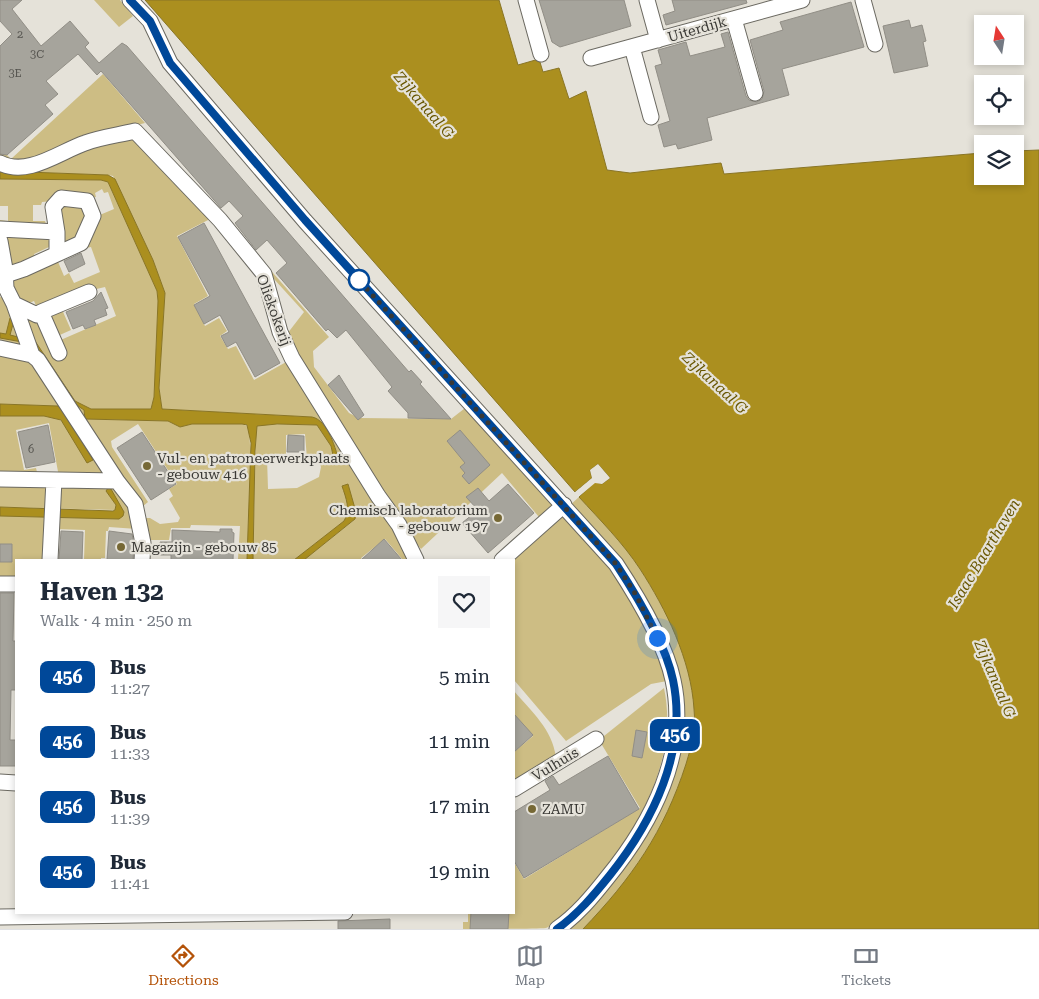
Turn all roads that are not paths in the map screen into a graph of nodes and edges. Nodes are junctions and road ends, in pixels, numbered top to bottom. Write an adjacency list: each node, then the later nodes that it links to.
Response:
1 (130, 0): 30 (street)
2 (526, 0): 11 (street)
3 (647, 0): 8 (street)
4 (802, 0): 6 (street, Uiterdijk)
5 (863, 0): 9 (street)
6 (751, 7): 7 (street, Uiterdijk)
7 (734, 19): 8 (street, Uiterdijk); 13 (street)
8 (658, 40): 10 (street, Uiterdijk)
9 (875, 44)
10 (632, 47): 12 (street, Uiterdijk); 14 (street)
11 (541, 54)
12 (591, 58)
13 (755, 93)
14 (651, 117)
15 (2, 169): 33 (street, Oliekokerij)
16 (0, 229): 17 (street)
17 (57, 232): 19 (street); 19 (street)
18 (0, 241): 20 (street)
19 (57, 254): 20 (street)
20 (6, 275): 22 (street)
21 (89, 292): 23 (street)
22 (8, 301): 23 (street); 24 (street)
23 (41, 312): 26 (street)
24 (29, 345): 25 (street); 29 (street)
25 (0, 348)
26 (59, 353)
27 (0, 479): 28 (street)
28 (54, 480): 29 (street); 31 (street)
29 (117, 481): 32 (street)
30 (564, 505): 34 (street); 44 (street)
31 (50, 559)
32 (142, 559)
33 (416, 559)
34 (503, 559)
35 (0, 584): 36 (street)
36 (15, 584)
37 (596, 739): 40 (street, Vulhuis)
38 (0, 782): 39 (street)
39 (15, 783)
40 (515, 788)
41 (266, 914): 43 (street)
42 (0, 917): 43 (street)
43 (30, 920)
44 (557, 929)

